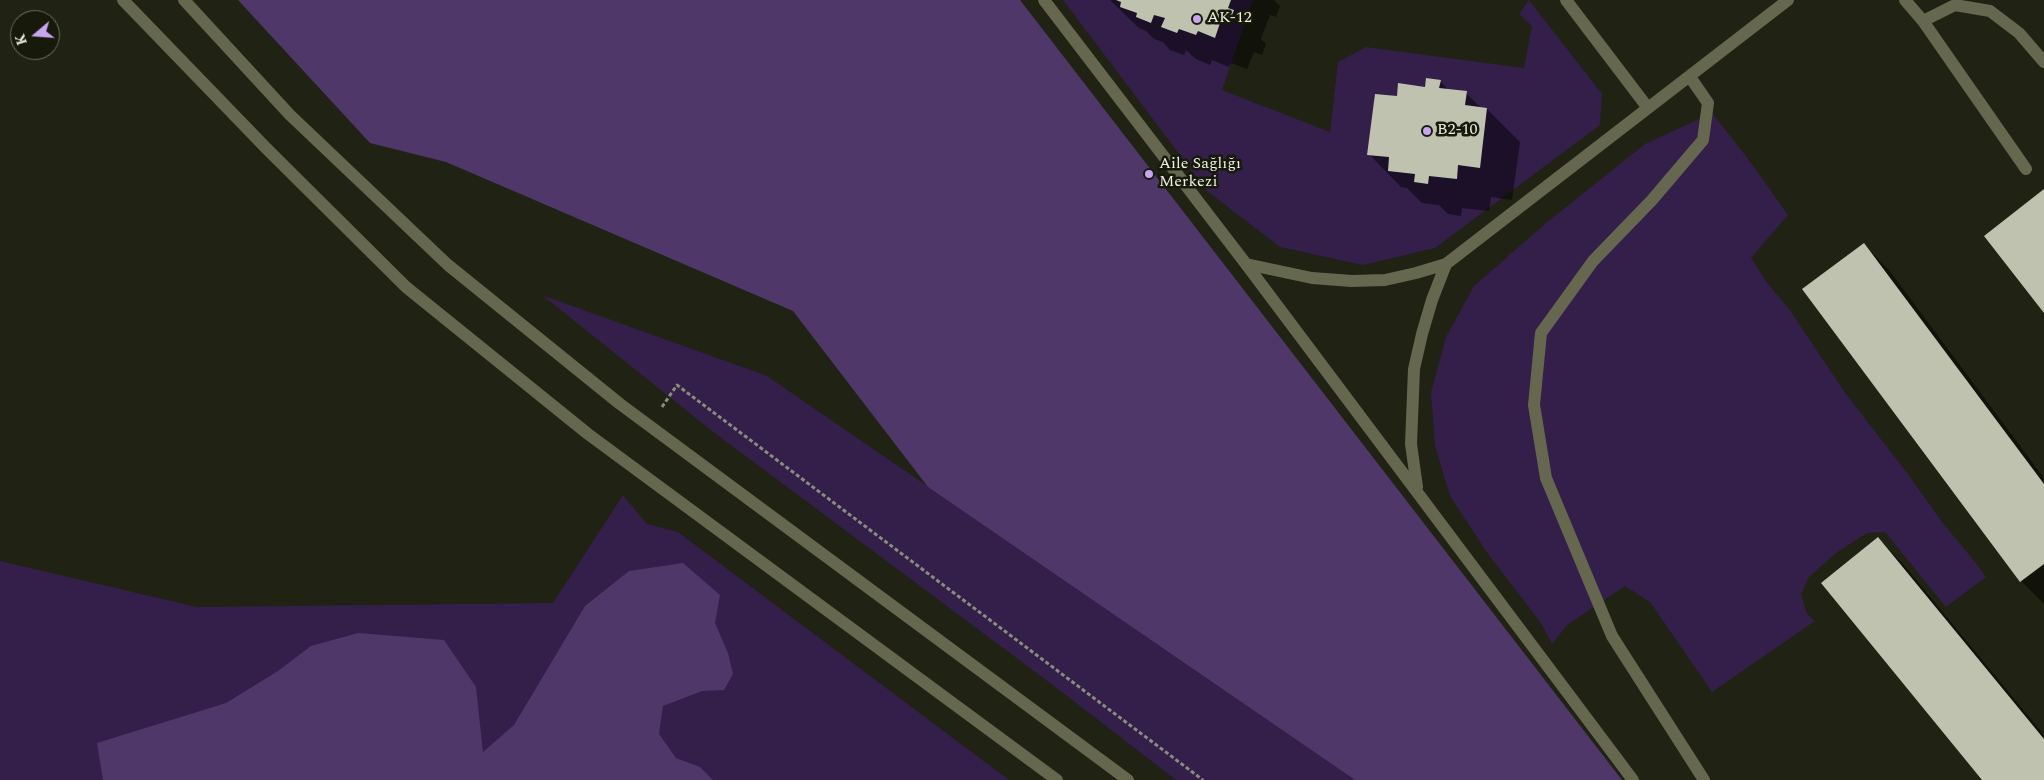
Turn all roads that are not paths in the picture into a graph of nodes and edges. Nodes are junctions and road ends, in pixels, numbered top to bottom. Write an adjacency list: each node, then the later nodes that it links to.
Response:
1 (123, 0): 15 (street)
2 (184, 0): 16 (street)
3 (1044, 0): 12 (street)
4 (1566, 0): 10 (street)
5 (1788, 0): 9 (street)
6 (1905, 0): 7 (street)
7 (1923, 21): 8 (street); 11 (street)
8 (2044, 62)
9 (1690, 77): 10 (street); 18 (street)
10 (1648, 108): 13 (street)
11 (2026, 169)
12 (1246, 264): 13 (street); 14 (street)
13 (1446, 264): 14 (street)
14 (1418, 492): 17 (street)
15 (1057, 780)
16 (1128, 780)
17 (1633, 780)
18 (1704, 780)

